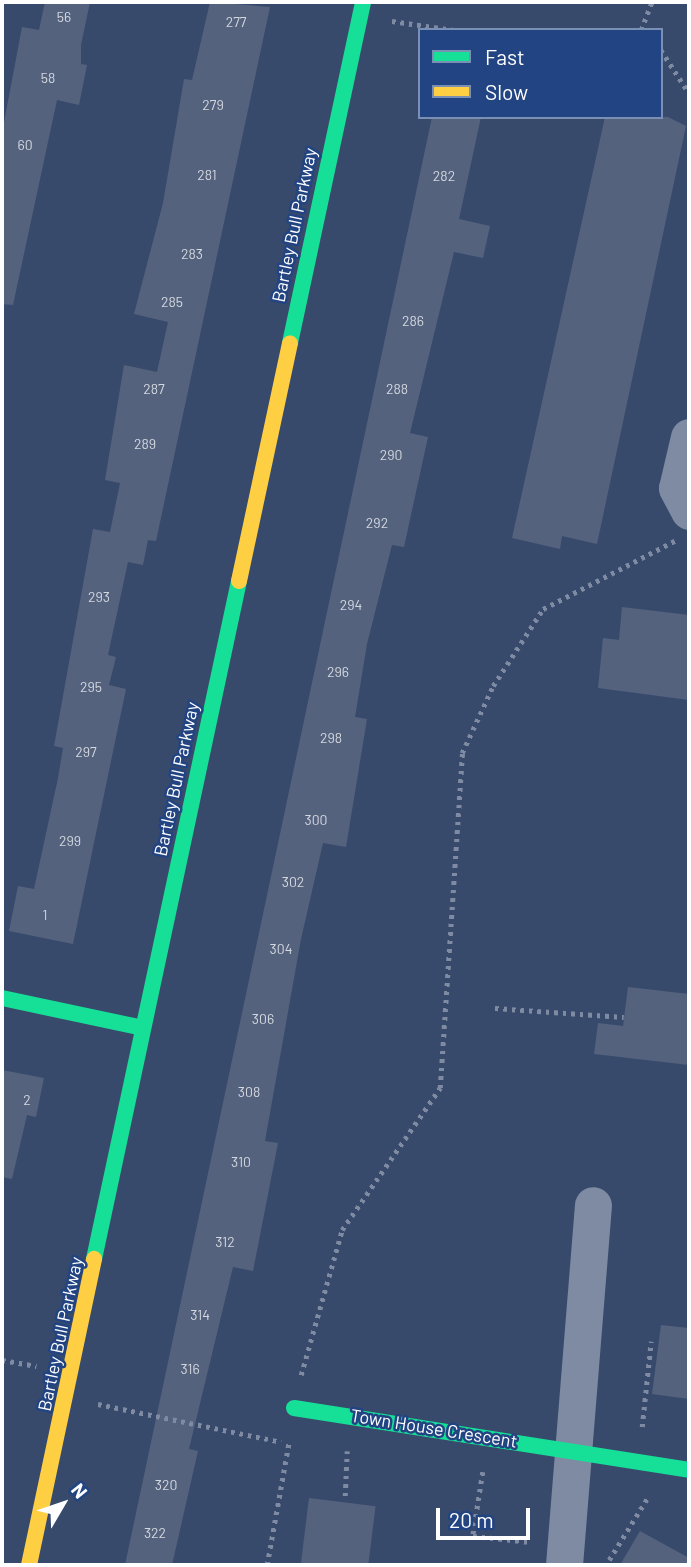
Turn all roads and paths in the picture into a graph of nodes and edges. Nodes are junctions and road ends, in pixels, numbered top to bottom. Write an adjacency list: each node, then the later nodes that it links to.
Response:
1 (652, 2): 4 (path)
2 (361, 9): 3 (path); 13 (street, Bartley Bull Parkway)
3 (444, 28)
4 (642, 28)
5 (663, 53): 6 (path)
6 (689, 93)
7 (689, 437): 8 (street)
8 (689, 511)
9 (689, 533): 19 (path)
10 (2, 998): 13 (street)
11 (495, 1008): 12 (path)
12 (624, 1017)
13 (143, 1028): 30 (street, Bartley Bull Parkway)
14 (593, 1205): 23 (street)
15 (650, 1341): 24 (path)
16 (2, 1360): 17 (path)
17 (40, 1366)
18 (92, 1402): 22 (path)
19 (294, 1408): 20 (street, Town House Crescent); 22 (path)
20 (349, 1415): 21 (street, Town House Crescent); 27 (path)
21 (488, 1436): 23 (street, Town House Crescent); 28 (path)
22 (289, 1444): 31 (path)
23 (574, 1450): 24 (street, Town House Crescent); 28 (street)
24 (638, 1461): 25 (street, Town House Crescent)
25 (666, 1466): 26 (street, Town House Crescent); 29 (path)
26 (689, 1470)
27 (345, 1496)
28 (564, 1556)
29 (609, 1560)
30 (29, 1565)
31 (269, 1565)

